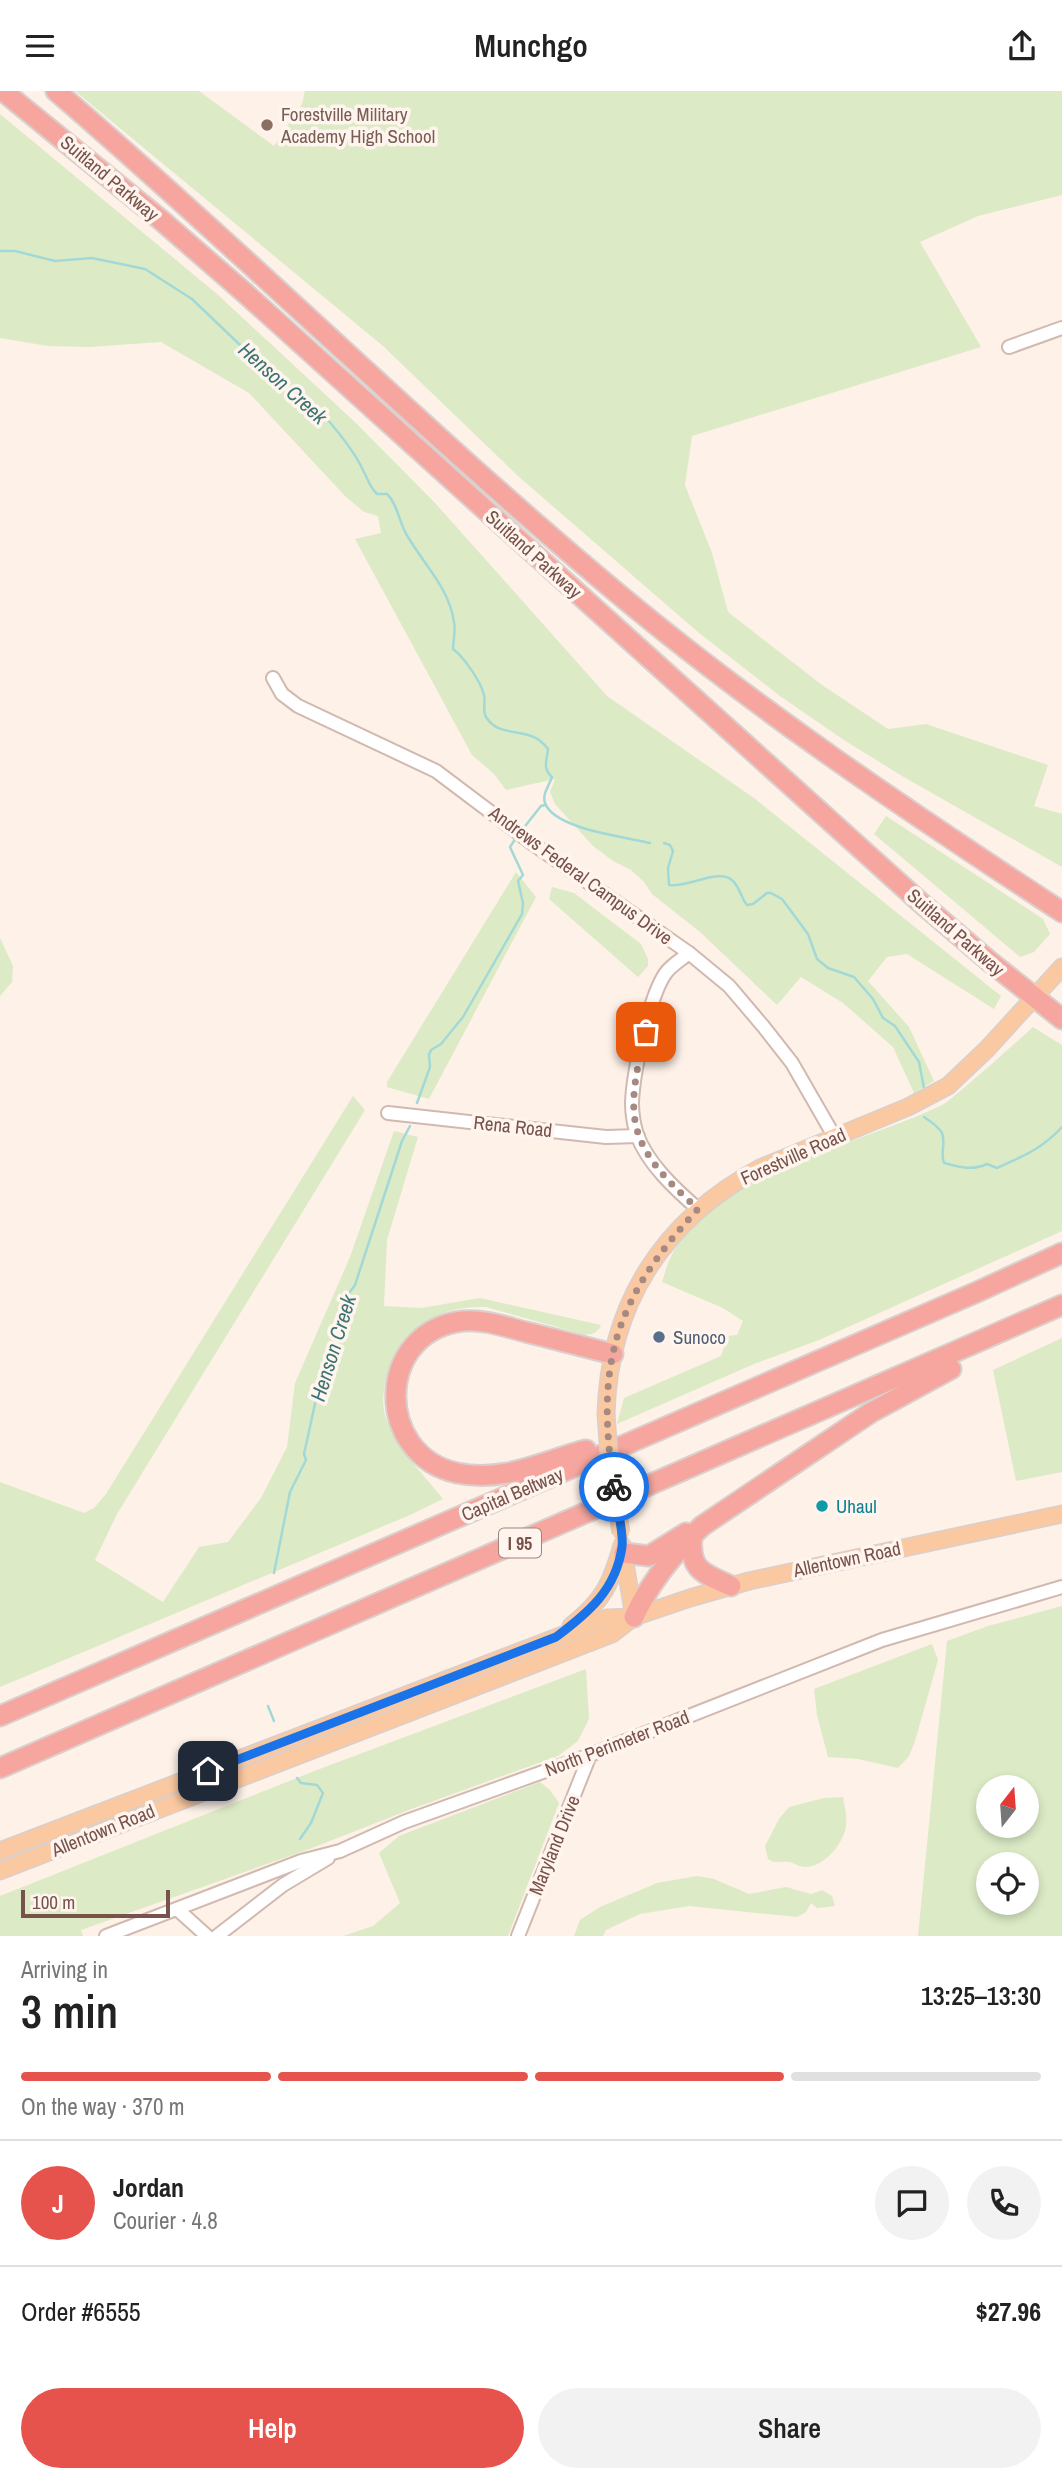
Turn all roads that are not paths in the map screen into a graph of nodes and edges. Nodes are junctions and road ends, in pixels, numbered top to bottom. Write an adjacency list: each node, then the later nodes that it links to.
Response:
1 (3, 91): 9 (highway, Suitland Parkway)
2 (56, 91): 6 (highway, Suitland Parkway)
3 (1062, 328): 4 (street)
4 (1009, 347)
5 (273, 678): 7 (street, Andrews Federal Campus Drive)
6 (1062, 912)
7 (689, 953): 12 (street); 13 (street, Andrews Federal Campus Drive)
8 (1062, 967): 9 (main road, Forestville Road)
9 (1034, 997): 10 (highway, Suitland Parkway); 13 (main road, Forestville Road)
10 (1062, 1019)
11 (388, 1113): 12 (street, Rena Road)
12 (638, 1136): 14 (street)
13 (834, 1136): 14 (main road, Forestville Road)
14 (698, 1209): 18 (main road, Forestville Road)
15 (1062, 1253): 19 (highway, Capital Beltway / I 95)
16 (1062, 1305): 17 (highway, I 95)
17 (1039, 1316): 21 (highway); 29 (highway, I 95)
18 (613, 1354): 19 (highway); 22 (main road, Forestville Road, bridge)
19 (648, 1435): 27 (highway, Capital Beltway / I 95)
20 (1062, 1514): 23 (main road, Allentown Road)
21 (697, 1531): 22 (highway); 23 (highway); 25 (highway)
22 (622, 1544): 25 (main road, Forestville Road); 26 (main road)
23 (732, 1586): 25 (main road, Allentown Road)
24 (1062, 1587): 28 (street, North Perimeter Road)
25 (634, 1617): 26 (main road, Allentown Road); 31 (main road, Allentown Road)
26 (556, 1637): 30 (main road, Allentown Road)
27 (0, 1716)
28 (590, 1755): 33 (street, North Perimeter Road); 39 (street, Maryland Drive)
29 (0, 1768)
30 (135, 1799): 31 (main road); 32 (main road, Allentown Road)
31 (141, 1815): 34 (main road, Allentown Road)
32 (0, 1850)
33 (340, 1851): 35 (street, North Perimeter Road); 38 (street)
34 (0, 1871)
35 (177, 1909): 36 (street, North Perimeter Road); 37 (street)
36 (106, 1936)
37 (207, 1936)
38 (217, 1936)
39 (518, 1936)

